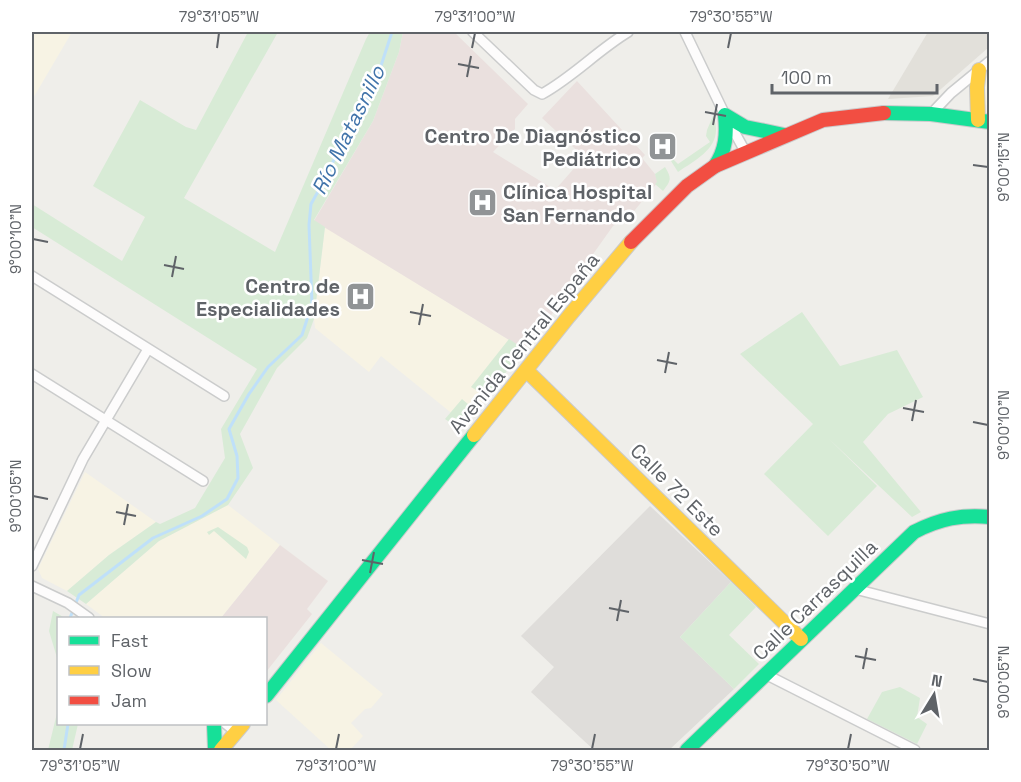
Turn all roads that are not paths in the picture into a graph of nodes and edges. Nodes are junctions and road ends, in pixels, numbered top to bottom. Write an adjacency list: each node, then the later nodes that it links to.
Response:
1 (472, 32): 2 (street)
2 (628, 32)
3 (685, 32): 6 (street)
4 (985, 65): 5 (street); 7 (main road)
5 (932, 114): 7 (main road, Avenida Central España); 8 (main road, Avenida Central España)
6 (725, 115): 8 (main road); 9 (street); 10 (main road)
7 (984, 121)
8 (786, 135): 9 (main road, Avenida Central España)
9 (746, 153): 10 (main road, Avenida Central España)
10 (715, 166): 13 (main road, Avenida Central España)
11 (32, 276): 12 (street)
12 (148, 349): 15 (street); 16 (street)
13 (526, 370): 24 (main road, Calle 72 Este); 26 (main road, Avenida Central España)
14 (32, 374): 16 (street)
15 (225, 396)
16 (105, 421): 17 (street); 19 (street)
17 (203, 482)
18 (990, 517): 21 (main road, Calle Carrasquilla)
19 (32, 566)
20 (32, 586): 22 (street)
21 (855, 589): 23 (street); 24 (main road, Calle Carrasquilla)
22 (87, 617)
23 (990, 624)
24 (801, 639): 25 (main road, Calle Carrasquilla)
25 (767, 675): 31 (main road, Calle Carrasquilla); 32 (street)
26 (267, 695)
27 (214, 725): 29 (main road)
28 (235, 726): 30 (main road)
29 (215, 750)
30 (221, 750)
31 (687, 750)
32 (915, 750)

